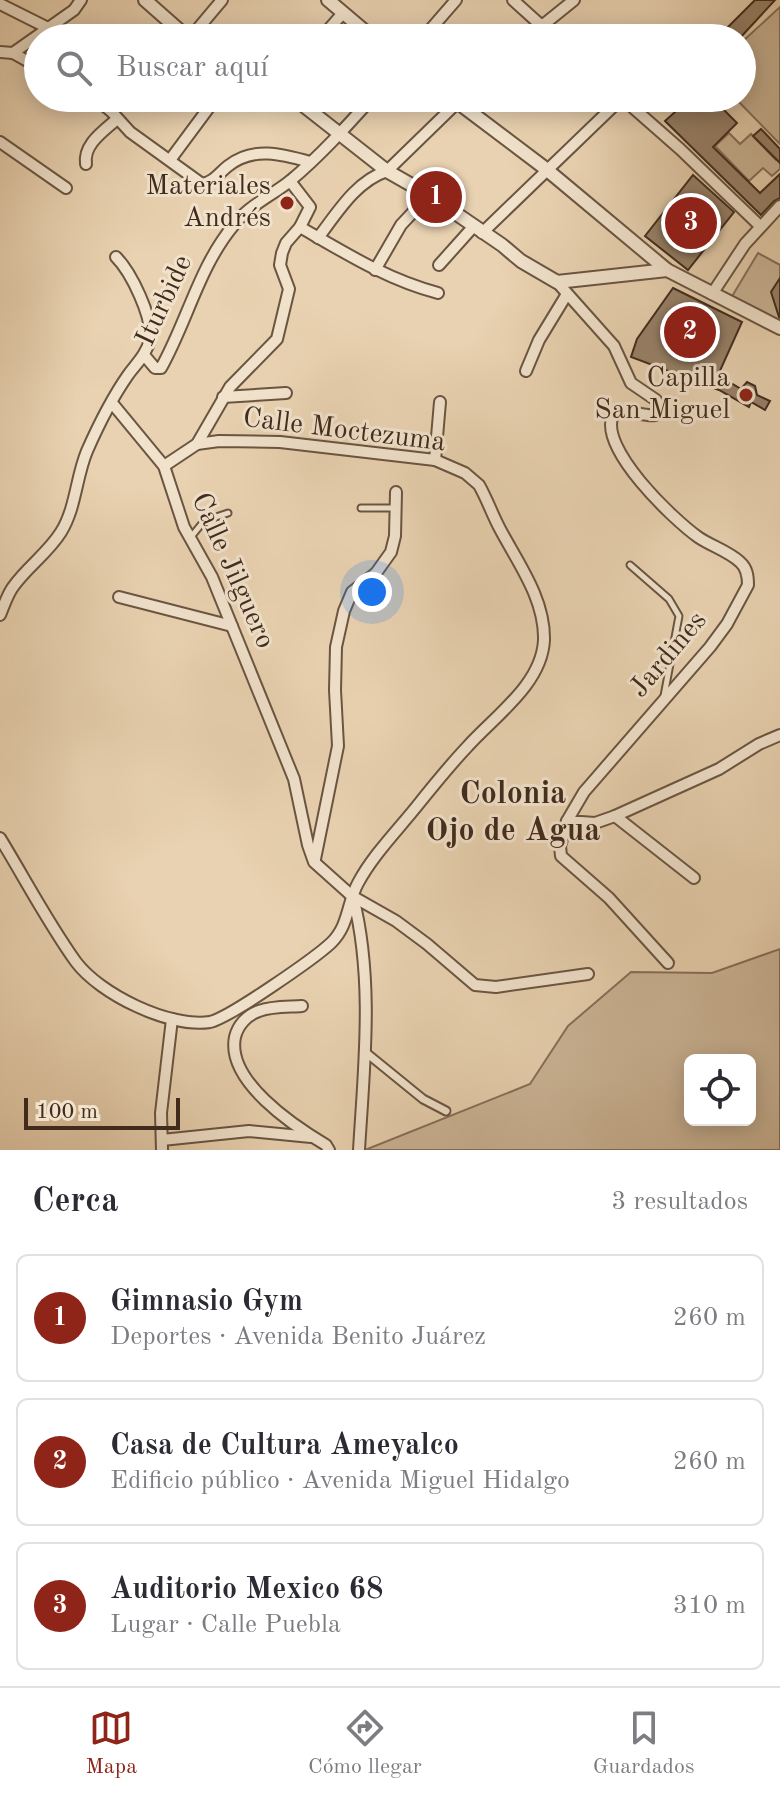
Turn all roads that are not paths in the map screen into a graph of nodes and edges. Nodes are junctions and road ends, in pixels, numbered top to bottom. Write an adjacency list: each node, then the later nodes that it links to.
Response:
1 (81, 0): 11 (street)
2 (145, 0): 12 (street)
3 (222, 0): 13 (street)
4 (328, 0): 9 (street)
5 (456, 0): 16 (street)
6 (513, 0): 17 (street)
7 (574, 0): 18 (street)
8 (0, 4): 10 (street)
9 (343, 13): 14 (street); 15 (street)
10 (40, 24)
11 (51, 24)
12 (173, 24)
13 (201, 24)
14 (333, 24)
15 (356, 24)
16 (435, 24)
17 (539, 24)
18 (544, 24)
19 (24, 44): 21 (street)
20 (0, 52): 21 (street)
21 (13, 53): 22 (street)
22 (24, 59)
23 (110, 112): 32 (street)
24 (116, 112): 32 (street)
25 (206, 112): 35 (street)
26 (313, 112): 33 (street)
27 (360, 112): 33 (street, Iturbide)
28 (444, 112): 39 (street)
29 (474, 112): 38 (street)
30 (607, 112): 38 (street)
31 (638, 112): 44 (street)
32 (114, 115): 35 (street); 37 (street)
33 (341, 133): 36 (street, Iturbide); 39 (street)
34 (0, 142): 41 (street)
35 (170, 160): 36 (street)
36 (310, 162): 40 (street, Iturbide)
37 (86, 164)
38 (546, 169): 46 (street); 51 (street)
39 (387, 171): 42 (street); 47 (street)
40 (290, 181): 45 (street); 57 (street, Iturbide)
41 (66, 188)
42 (429, 195): 46 (street); 50 (street)
43 (780, 206): 44 (street)
44 (759, 225): 55 (street)
45 (300, 227): 47 (street); 60 (street, Calle Jilguero)
46 (477, 230): 49 (street); 52 (street)
47 (318, 238): 50 (street)
48 (116, 257): 57 (street)
49 (439, 265)
50 (375, 270): 53 (street)
51 (667, 270): 52 (street); 55 (street)
52 (557, 282): 54 (street)
53 (438, 293)
54 (567, 294): 58 (street); 75 (street, Jardines)
55 (712, 294): 56 (street)
56 (780, 328)
57 (144, 355): 62 (street, Iturbide)
58 (526, 371)
59 (286, 393): 60 (street)
60 (223, 397): 63 (street, Calle Jilguero)
61 (440, 402): 64 (street)
62 (112, 403): 65 (street); 73 (street, Iturbide)
63 (197, 444): 64 (street, Calle Moctezuma); 65 (street, Calle Jilguero)
64 (435, 460): 82 (street, Calle Moctezuma)
65 (164, 466): 70 (street, Calle Jilguero)
66 (396, 492): 68 (street)
67 (361, 508): 68 (lane)
68 (397, 508): 80 (street)
69 (228, 513): 70 (lane)
70 (190, 538): 74 (street, Calle Jilguero)
71 (630, 565): 75 (lane)
72 (119, 597): 74 (street)
73 (0, 615)
74 (232, 626): 80 (street, Calle Jilguero)
75 (663, 701): 78 (street, Jardines)
76 (780, 735): 77 (street)
77 (615, 816): 78 (street); 81 (street)
78 (567, 821): 83 (street)
79 (0, 838): 86 (street)
80 (314, 862): 82 (street)
81 (694, 878)
82 (352, 896): 84 (street); 86 (street); 87 (street)
83 (668, 963)
84 (588, 974)
85 (302, 1006): 89 (street)
86 (172, 1019): 90 (street)
87 (364, 1051): 88 (street); 92 (street)
88 (446, 1111)
89 (313, 1137): 90 (street); 91 (street)
90 (162, 1145)
91 (329, 1150)
92 (359, 1150)

